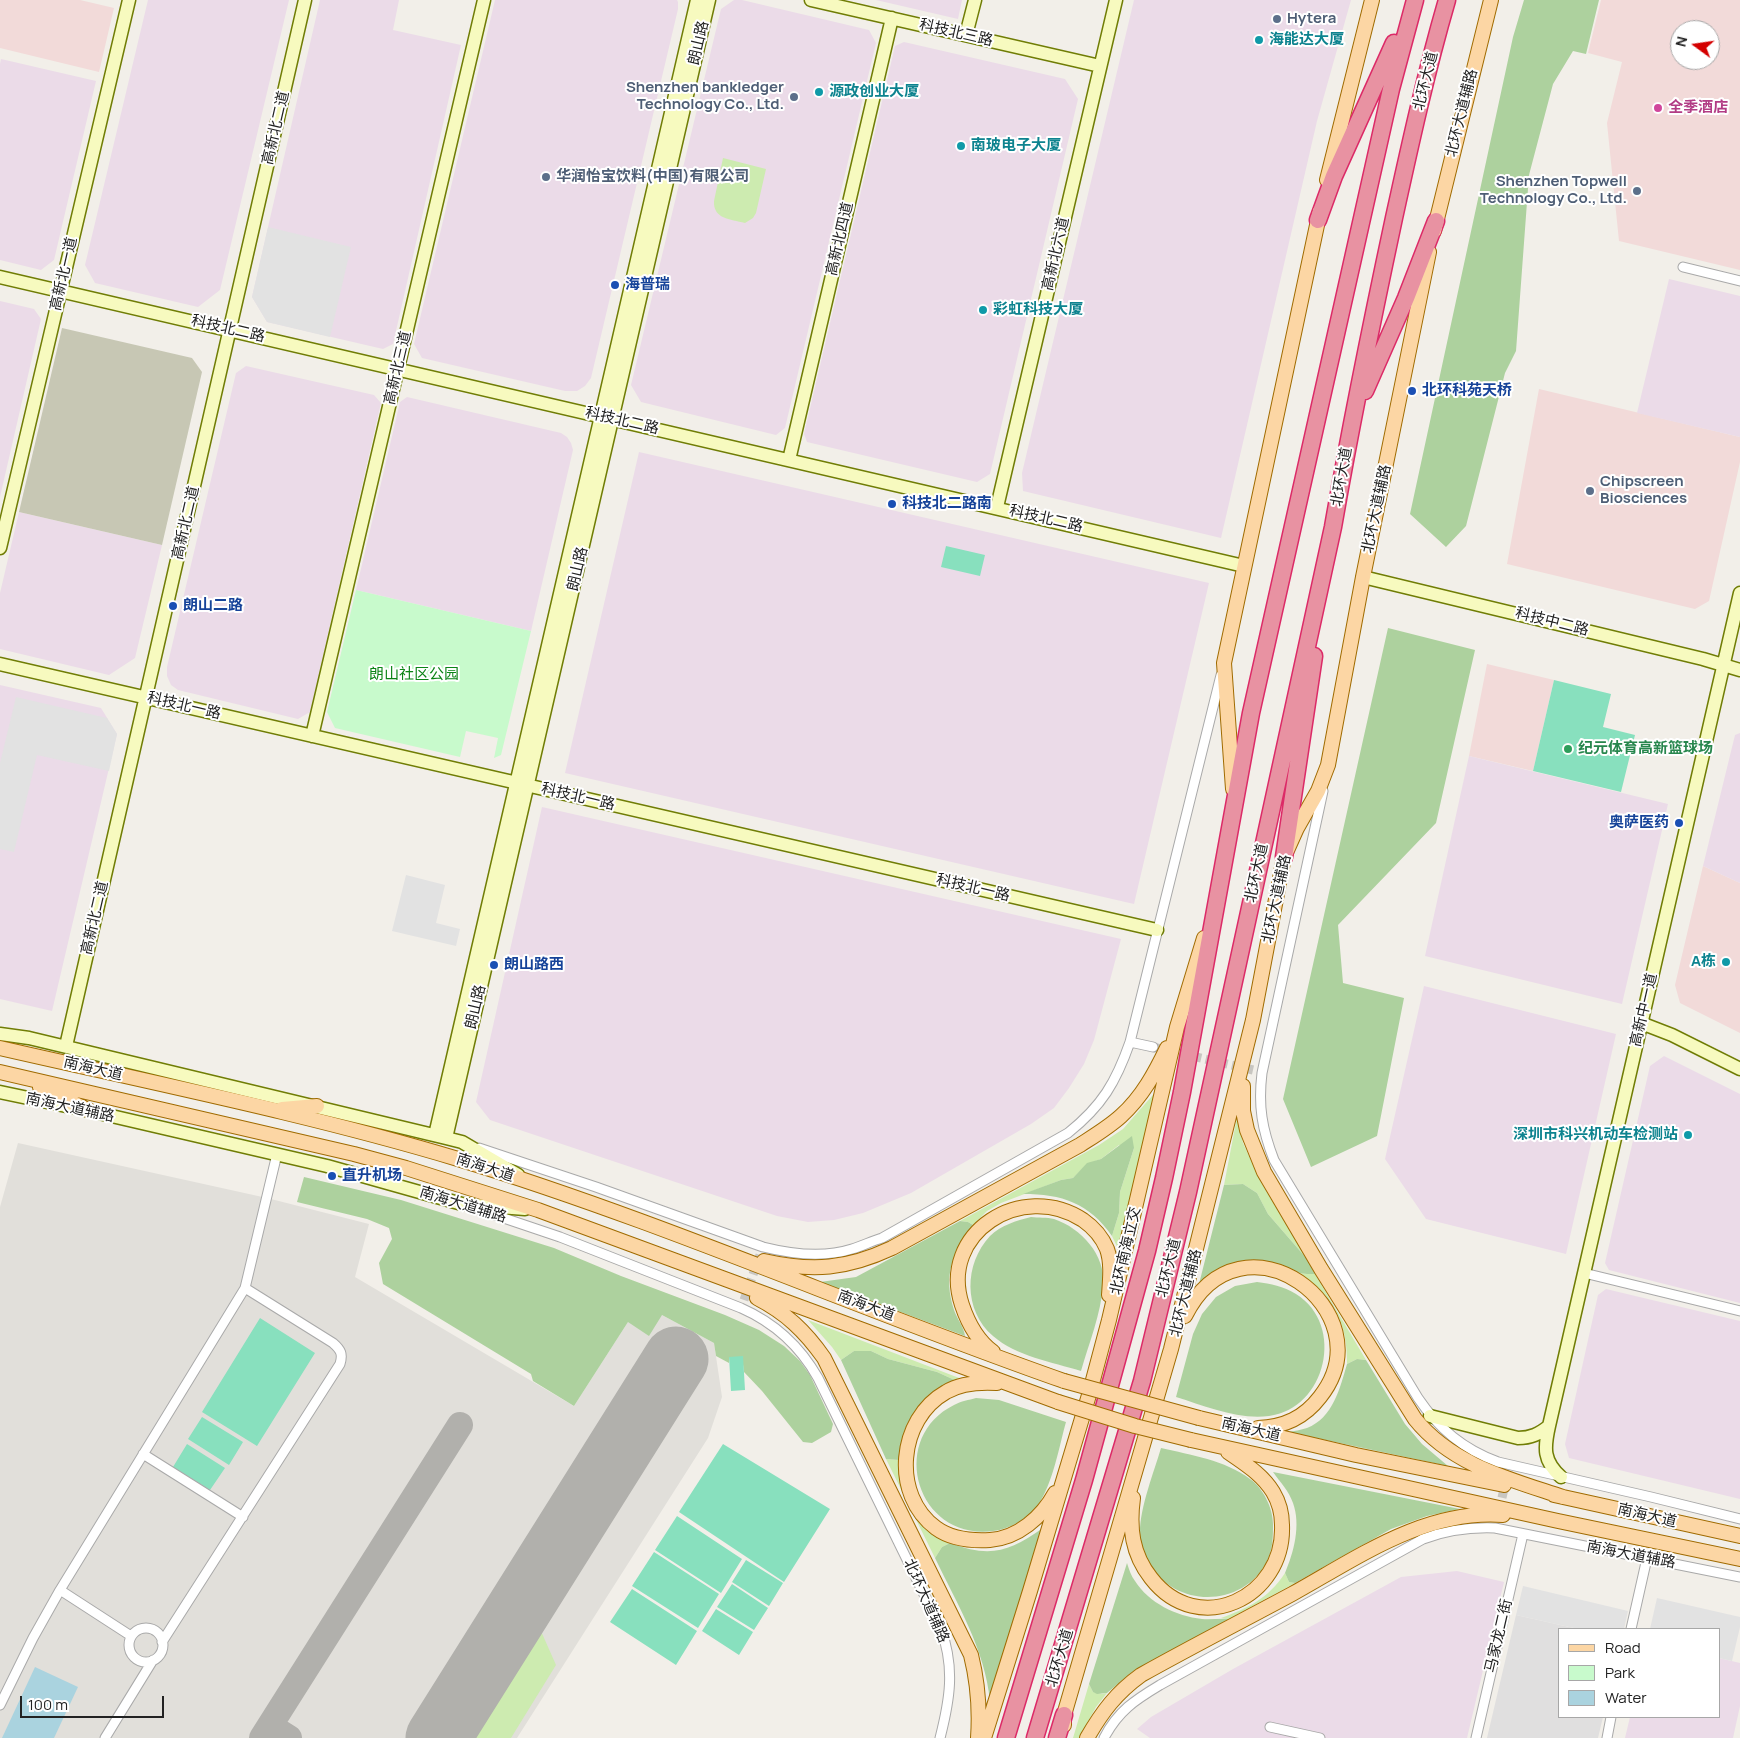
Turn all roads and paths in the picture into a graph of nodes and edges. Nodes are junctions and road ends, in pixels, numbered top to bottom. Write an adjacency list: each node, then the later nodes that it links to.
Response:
1 (128, 0): 21 (street, 高新北一道)
2 (305, 0): 22 (street, 高新北二道)
3 (484, 0): 23 (street, 高新北三道)
4 (697, 0): 24 (street, 朗山路)
5 (709, 0): 24 (street, 朗山路)
6 (812, 0): 13 (street, 科技北三路)
7 (975, 0): 14 (street)
8 (1116, 0): 15 (street, 高新北六道)
9 (1372, 0): 16 (main road)
10 (1414, 0): 16 (highway); 41 (highway, 北环大道)
11 (1447, 0): 25 (highway, 北环大道)
12 (1491, 0): 17 (main road, 北环大道辅路)
13 (892, 18): 14 (street, 科技北三路); 26 (street, 高新北四道)
14 (966, 36): 15 (street, 科技北三路)
15 (1100, 66): 27 (street, 高新北六道)
16 (1318, 220): 30 (main road)
17 (1436, 221): 25 (highway); 31 (main road, 北环大道辅路)
18 (1683, 268): 20 (street)
19 (0, 277): 21 (street, 科技北二路)
20 (1740, 281)
21 (60, 291): 22 (street, 科技北二路); 29 (street, 高新北一道)
22 (230, 330): 23 (street, 科技北二路); 37 (street, 高新北二道)
23 (398, 369): 24 (street, 科技北二路); 38 (street, 高新北三道)
24 (607, 417): 26 (street, 科技北二路); 40 (street, 朗山路)
25 (1350, 430): 28 (highway, 北环大道)
26 (789, 460): 27 (street, 科技北二路)
27 (997, 507): 30 (street, 科技北二路)
28 (1333, 528): 42 (highway); 107 (highway, 北环大道)
29 (0, 548)
30 (1244, 566): 33 (main road)
31 (1363, 576): 35 (street, 科技中二路); 39 (main road, 北环大道辅路)
32 (1740, 593): 35 (street, 高新中一道)
33 (1224, 663): 41 (main road); 44 (street)
34 (0, 664): 37 (street, 科技北一路)
35 (1724, 664): 36 (street, 科技中二路); 46 (street, 高新中一道)
36 (1740, 670)
37 (146, 698): 38 (street, 科技北一路); 50 (street, 高新北二道)
38 (312, 736): 40 (street, 科技北一路)
39 (1328, 765): 42 (main road, 北环大道辅路); 76 (street)
40 (522, 784): 44 (street, 科技北一路); 60 (street, 朗山路)
41 (1234, 815): 43 (highway, 北环大道)
42 (1284, 857): 45 (main road, 北环大道辅路)
43 (1217, 897): 47 (main road); 106 (highway, 北环大道)
44 (1157, 930): 49 (street)
45 (1254, 1020): 73 (main road, 北环大道辅路); 84 (main road)
46 (1641, 1023): 53 (street); 68 (street, 高新中一道)
47 (1177, 1027): 66 (main road); 72 (main road, 北环南海立交)
48 (0, 1034): 50 (street)
49 (1130, 1042): 51 (street); 61 (street)
50 (66, 1046): 57 (street)
51 (1153, 1047)
52 (0, 1048): 58 (main road, 南海大道)
53 (1740, 1069)
54 (0, 1072): 55 (main road, 南海大道)
55 (19, 1076): 59 (main road); 65 (main road, 南海大道)
56 (0, 1092): 59 (street, 南海大道辅路)
57 (317, 1106): 58 (main road); 60 (street)
58 (271, 1110): 63 (main road, 南海大道)
59 (90, 1111): 62 (street, 南海大道辅路)
60 (440, 1136): 61 (street)
61 (462, 1142): 63 (street)
62 (277, 1154): 64 (street, 南海大道辅路); 69 (street)
63 (533, 1184): 66 (main road, 南海大道)
64 (462, 1204): 65 (street, 南海大道); 70 (street, 南海大道辅路)
65 (538, 1210): 67 (main road, 南海大道)
66 (699, 1244): 74 (main road, 南海大道)
67 (703, 1271): 75 (main road, 南海大道); 104 (main road)
68 (1584, 1273): 71 (street); 77 (street, 高新中一道)
69 (246, 1288): 80 (street); 85 (street)
70 (743, 1304): 103 (street, 北环大道辅路)
71 (1740, 1311)
72 (1109, 1320): 74 (main road); 82 (main road, 北环南海立交)
73 (1172, 1349): 78 (main road); 81 (main road, 北环大道辅路)
74 (1004, 1360): 78 (main road, 南海大道, bridge)
75 (1009, 1384): 79 (main road, 南海大道, bridge); 82 (main road)
76 (1430, 1416): 77 (street); 83 (street)
77 (1549, 1426): 83 (street, 高新中一道)
78 (1240, 1428): 84 (main road, 南海大道)
79 (1221, 1448): 81 (main road); 87 (main road, 南海大道)
80 (144, 1454): 85 (street); 93 (street)
81 (1138, 1463): 99 (main road, 北环大道辅路)
82 (1066, 1472): 105 (main road)
83 (1562, 1476): 86 (street)
84 (1563, 1497): 89 (main road, 南海大道)
85 (243, 1517): 96 (street)
86 (1740, 1519)
87 (1558, 1521): 91 (main road, 南海大道); 110 (main road)
88 (1523, 1534): 90 (street, 南海大道辅路); 111 (street, 南海大道辅路); 113 (street, 马家龙二街)
89 (1740, 1536)
90 (1648, 1558): 92 (street, 南海大道辅路); 94 (street)
91 (1740, 1559)
92 (1740, 1577)
93 (60, 1590): 95 (street); 98 (street)
94 (1631, 1628)
95 (131, 1636): 96 (street); 97 (street)
96 (162, 1642): 97 (street)
97 (153, 1660): 102 (street)
98 (0, 1705)
99 (1064, 1715): 108 (highway); 109 (main road, 北环大道辅路)
100 (1612, 1718): 114 (street)
101 (1270, 1727): 112 (street)
102 (105, 1738)
103 (940, 1738)
104 (978, 1738)
105 (984, 1738)
106 (1006, 1738)
107 (1035, 1738)
108 (1057, 1738)
109 (1063, 1738)
110 (1087, 1738)
111 (1104, 1738)
112 (1320, 1738)
113 (1476, 1738)
114 (1607, 1738)

